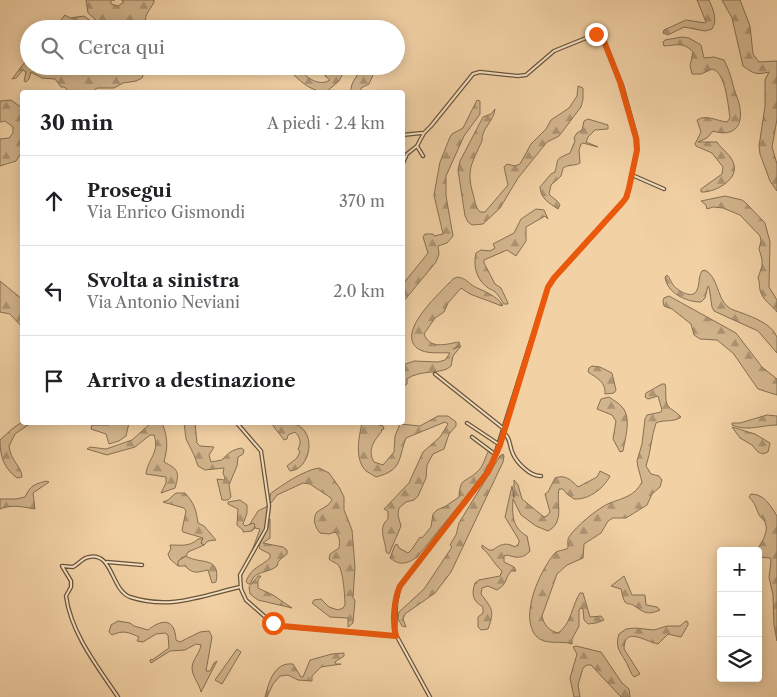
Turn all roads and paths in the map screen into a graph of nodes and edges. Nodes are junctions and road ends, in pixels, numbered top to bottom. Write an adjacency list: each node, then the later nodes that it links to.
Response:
1 (424, 133): 2 (street); 3 (street); 6 (street)
2 (405, 135)
3 (417, 146): 4 (street); 5 (street)
4 (423, 156)
5 (405, 158)
6 (632, 174): 7 (street); 11 (street)
7 (664, 190)
8 (435, 374): 11 (street)
9 (467, 423): 13 (street)
10 (239, 425): 18 (street)
11 (504, 431): 13 (street); 15 (street)
12 (472, 437): 14 (street)
13 (500, 445): 14 (street)
14 (496, 455): 19 (street)
15 (541, 476)
16 (106, 563): 17 (street); 18 (street); 20 (street)
17 (142, 565)
18 (240, 588): 19 (street)
19 (396, 636): 21 (street)
20 (118, 697)
21 (430, 697)

